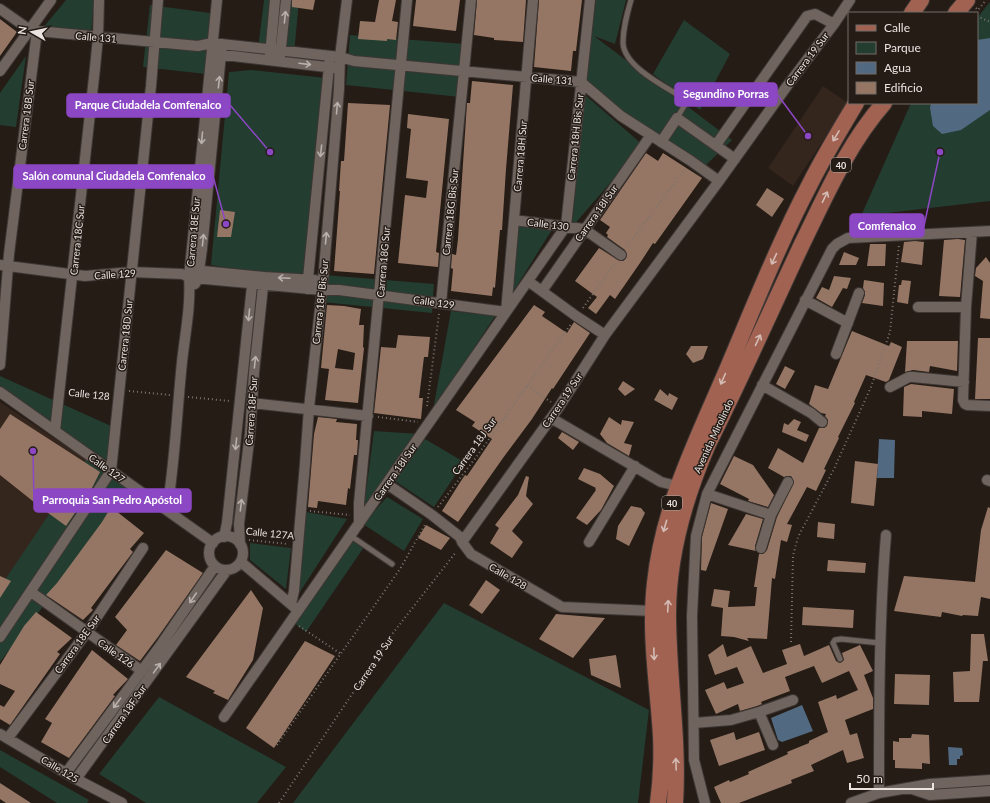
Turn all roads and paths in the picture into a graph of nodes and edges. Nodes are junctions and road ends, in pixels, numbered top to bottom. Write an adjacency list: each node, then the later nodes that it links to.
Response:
1 (51, 0): 23 (street)
2 (99, 0): 24 (street, Carrera 18C Sur)
3 (158, 0): 25 (street, Carrera 18D Sur)
4 (216, 0): 26 (street, Carrera 18E Sur)
5 (275, 0): 29 (street)
6 (286, 0): 28 (street, one-way to 6)
7 (347, 0): 30 (street, Carrera 18F Bis Sur)
8 (407, 0): 33 (street, Carrera 18G Sur)
9 (471, 0): 36 (street, Carrera 18G Bis Sur)
10 (533, 0): 37 (street, Carrera 18H Sur)
11 (590, 0): 38 (street, Carrera 18H Bis Sur)
12 (631, 0): 41 (lane)
13 (850, 0): 22 (street, Carrera 19 Sur)
14 (921, 0): 18 (main road)
15 (986, 0): 16 (path)
16 (972, 5): 19 (main road)
17 (0, 9): 23 (street, Calle 131)
18 (913, 12)
19 (958, 12)
20 (978, 16): 21 (path)
21 (990, 22)
22 (834, 24): 44 (street); 45 (street, Carrera 19 Sur)
23 (33, 30): 24 (street, Calle 131); 35 (street); 55 (street, Carrera 18B Sur)
24 (98, 37): 25 (street, Calle 131); 57 (street, Carrera 18C Sur)
25 (154, 42): 26 (street, Calle 131); 56 (street, Carrera 18D Sur)
26 (211, 48): 27 (street, Calle 131); 58 (street, Carrera 18E Sur, one-way to 58)
27 (222, 49): 29 (street, Calle 131); 58 (street, Carrera 18E Sur, one-way to 27)
28 (281, 51): 29 (street, Calle 131); 30 (street, Calle 131); 31 (street)
29 (270, 55): 31 (street, Calle 131)
30 (335, 57): 32 (street, Calle 131); 34 (street, Carrera 18F Bis Sur)
31 (280, 61): 34 (street, Calle 131, one-way to 34)
32 (354, 61): 33 (street, Calle 131); 34 (street, Calle 131)
33 (401, 65): 36 (street, Calle 131); 66 (street, Carrera 18G Sur)
34 (334, 68): 62 (street, Carrera 18F Bis Sur, one-way to 62); 63 (street, Carrera 18F Bis Sur, one-way to 34)
35 (0, 71)
36 (464, 71): 37 (street, Calle 131); 68 (street, Carrera 18G Bis Sur)
37 (526, 77): 38 (street, Calle 131); 48 (street, Carrera 18H Sur)
38 (581, 82): 42 (street, Calle 131); 49 (street, Carrera 18H Bis Sur)
39 (855, 104): 97 (main road, Avenida Mirolindo / 40, one-way to 97)
40 (883, 104): 146 (main road, Avenida Mirolindo / 40, one-way to 40)
41 (677, 118): 43 (street); 44 (street)
42 (650, 135): 43 (street, Calle 131); 50 (street, Carrera 18I Sur)
43 (661, 142): 46 (street, Calle 131)
44 (716, 145): 45 (street)
45 (735, 159): 47 (street, Carrera 19 Sur)
46 (691, 161): 47 (street, Calle 131); 54 (path, Carrera 18J Sur)
47 (719, 181): 74 (street, Carrera 19 Sur)
48 (514, 220): 49 (street, Calle 130); 71 (street, Carrera 18H Sur)
49 (566, 226): 50 (street, Calle 130); 60 (street, Carrera 18I Sur)
50 (584, 229): 54 (street, Calle 130); 64 (street, Carrera 18I Sur)
51 (990, 230): 52 (street)
52 (972, 232): 53 (street); 70 (street)
53 (900, 236): 67 (street); 125 (path)
54 (621, 255): 72 (path, Carrera 18J Sur)
55 (4, 266): 57 (street, Calle 129); 76 (street, Carrera 18B Sur)
56 (131, 272): 57 (street, Calle 129); 58 (street, Calle 129); 83 (street, Carrera 18D Sur)
57 (73, 274): 81 (street, Carrera 18C Sur)
58 (191, 274): 59 (street, Calle 129); 100 (street, Carrera 18E Sur)
59 (253, 280): 61 (street, Calle 129); 107 (street, Carrera 18F Sur, one-way to 107)
60 (528, 281): 64 (street); 71 (street, Carrera 18I Sur)
61 (264, 282): 62 (street, Calle 129); 84 (street, Carrera 18F Sur, one-way to 61)
62 (307, 284): 63 (street, Calle 129)
63 (322, 286): 66 (street, Calle 129); 87 (street, Carrera 18F Bis Sur)
64 (542, 291): 72 (street)
65 (859, 293): 73 (street)
66 (380, 295): 68 (street, Calle 129); 88 (street, Carrera 18G Sur)
67 (805, 300): 73 (street); 78 (street)
68 (441, 302): 71 (street, Calle 129); 91 (path)
69 (918, 307): 70 (street)
70 (966, 307): 77 (street)
71 (506, 312): 91 (street, Carrera 18I Sur)
72 (576, 316): 74 (street); 79 (path, Carrera 18J Sur)
73 (848, 323): 75 (street)
74 (605, 335): 86 (street, Carrera 19 Sur)
75 (836, 354)
76 (0, 365)
77 (964, 382): 80 (street); 85 (street)
78 (762, 385): 90 (street); 98 (street)
79 (527, 386): 86 (path); 102 (path, Carrera 18J Sur)
80 (890, 387)
81 (60, 390): 83 (path, Calle 128); 92 (street, Carrera 18C Sur)
82 (0, 392): 92 (street, Calle 127)
83 (119, 397): 94 (street, Carrera 18D Sur)
84 (252, 403): 87 (street); 108 (street, Carrera 18F Sur, one-way to 84)
85 (990, 406)
86 (559, 407): 89 (street, Carrera 19 Sur)
87 (309, 408): 88 (street); 101 (street, Carrera 18F Bis Sur)
88 (368, 416): 91 (path); 104 (street, Carrera 18G Sur)
89 (551, 418): 93 (street); 109 (street, Carrera 19 Sur)
90 (822, 422)
91 (427, 423): 96 (street, Carrera 18I Sur)
92 (55, 431): 94 (street, Calle 127)
93 (635, 466): 97 (street); 110 (street)
94 (111, 471): 100 (street, Calle 127); 124 (street, Carrera 18D Sur)
95 (788, 482): 103 (street)
96 (387, 484): 102 (street, Calle 128); 104 (street, Carrera 18I Sur)
97 (677, 486): 121 (main road, Avenida Mirolindo / 40, one-way to 121)
98 (707, 494): 103 (street); 133 (street)
99 (96, 497): 119 (street, Carrera 18D Sur)
100 (167, 510): 111 (street, Calle 127)
101 (301, 510): 104 (path); 112 (street, Carrera 18F Bis Sur)
102 (432, 515): 109 (street, Calle 128); 127 (path, Carrera 18J Sur)
103 (771, 515): 114 (street)
104 (358, 520): 106 (street, Carrera 18I Sur)
105 (886, 534): 126 (street)
106 (351, 536): 116 (lane); 120 (street, Carrera 18I Sur)
107 (224, 537): 108 (street); 111 (street)
108 (240, 541): 112 (path, Calle 127A); 115 (street)
109 (462, 542): 121 (street, Calle 128); 144 (path, Carrera 19 Sur)
110 (589, 542)
111 (213, 543): 117 (street)
112 (298, 545): 120 (street, Carrera 18F Bis Sur)
113 (143, 548): 123 (street, Carrera 18E Sur)
114 (761, 548)
115 (241, 562): 118 (street); 120 (street)
116 (392, 564)
117 (215, 566): 118 (street); 129 (street, Carrera 18F Sur, one-way to 129)
118 (227, 570): 138 (street, Carrera 18F Sur, one-way to 118)
119 (31, 592): 123 (street, Calle 126); 124 (street, Carrera 18D Sur)
120 (295, 607): 122 (street, Carrera 18I Sur)
121 (653, 611): 145 (main road, Avenida Mirolindo / 40, one-way to 145)
122 (291, 621): 127 (path); 132 (street, Carrera 18I Sur)
123 (87, 632): 129 (street, Calle 126); 134 (street, Carrera 18E Sur)
124 (0, 637)
125 (791, 642)
126 (880, 643): 128 (lane); 142 (street)
127 (341, 654): 135 (path, Carrera 18J Sur)
128 (840, 659)
129 (142, 671): 137 (street, Carrera 18F Sur, one-way to 137)
130 (793, 700): 131 (street)
131 (759, 712): 133 (street); 136 (street)
132 (224, 717)
133 (694, 722): 147 (street)
134 (4, 736): 137 (street, Calle 125)
135 (277, 744)
136 (773, 745)
137 (66, 772): 138 (street, Calle 125)
138 (76, 779): 143 (street, Calle 125)
139 (990, 780): 140 (street)
140 (909, 788): 141 (street); 142 (street)
141 (990, 791)
142 (879, 793): 148 (street)
143 (122, 803)
144 (279, 803)
145 (658, 803)
146 (675, 803)
147 (705, 803)
148 (851, 803)

